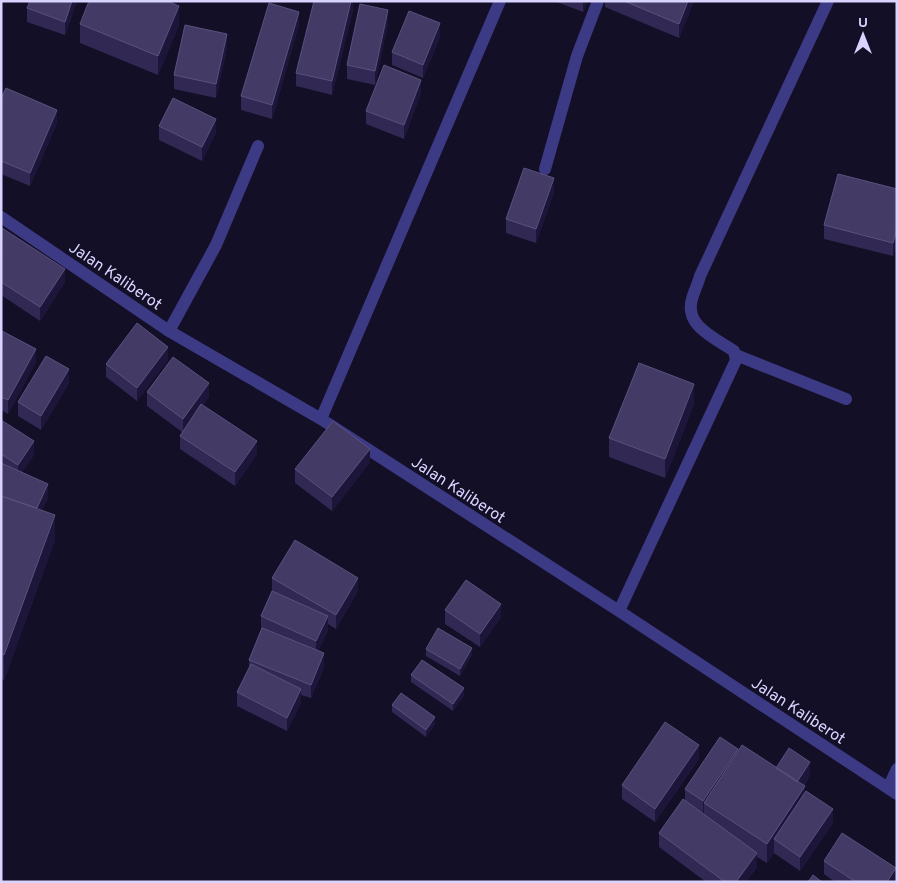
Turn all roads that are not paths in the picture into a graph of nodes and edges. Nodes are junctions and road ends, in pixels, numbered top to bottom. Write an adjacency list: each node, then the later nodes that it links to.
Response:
1 (500, 1): 10 (street)
2 (598, 1): 5 (street)
3 (828, 1): 8 (street)
4 (258, 146): 7 (street)
5 (545, 169)
6 (1, 217): 7 (street, Jalan Kaliberot)
7 (169, 331): 10 (street, Jalan Kaliberot)
8 (736, 355): 9 (street); 11 (street)
9 (846, 398)
10 (321, 419): 11 (street, Jalan Kaliberot)
11 (619, 611): 13 (street, Jalan Kaliberot)
12 (897, 769): 13 (street)
13 (892, 791)

